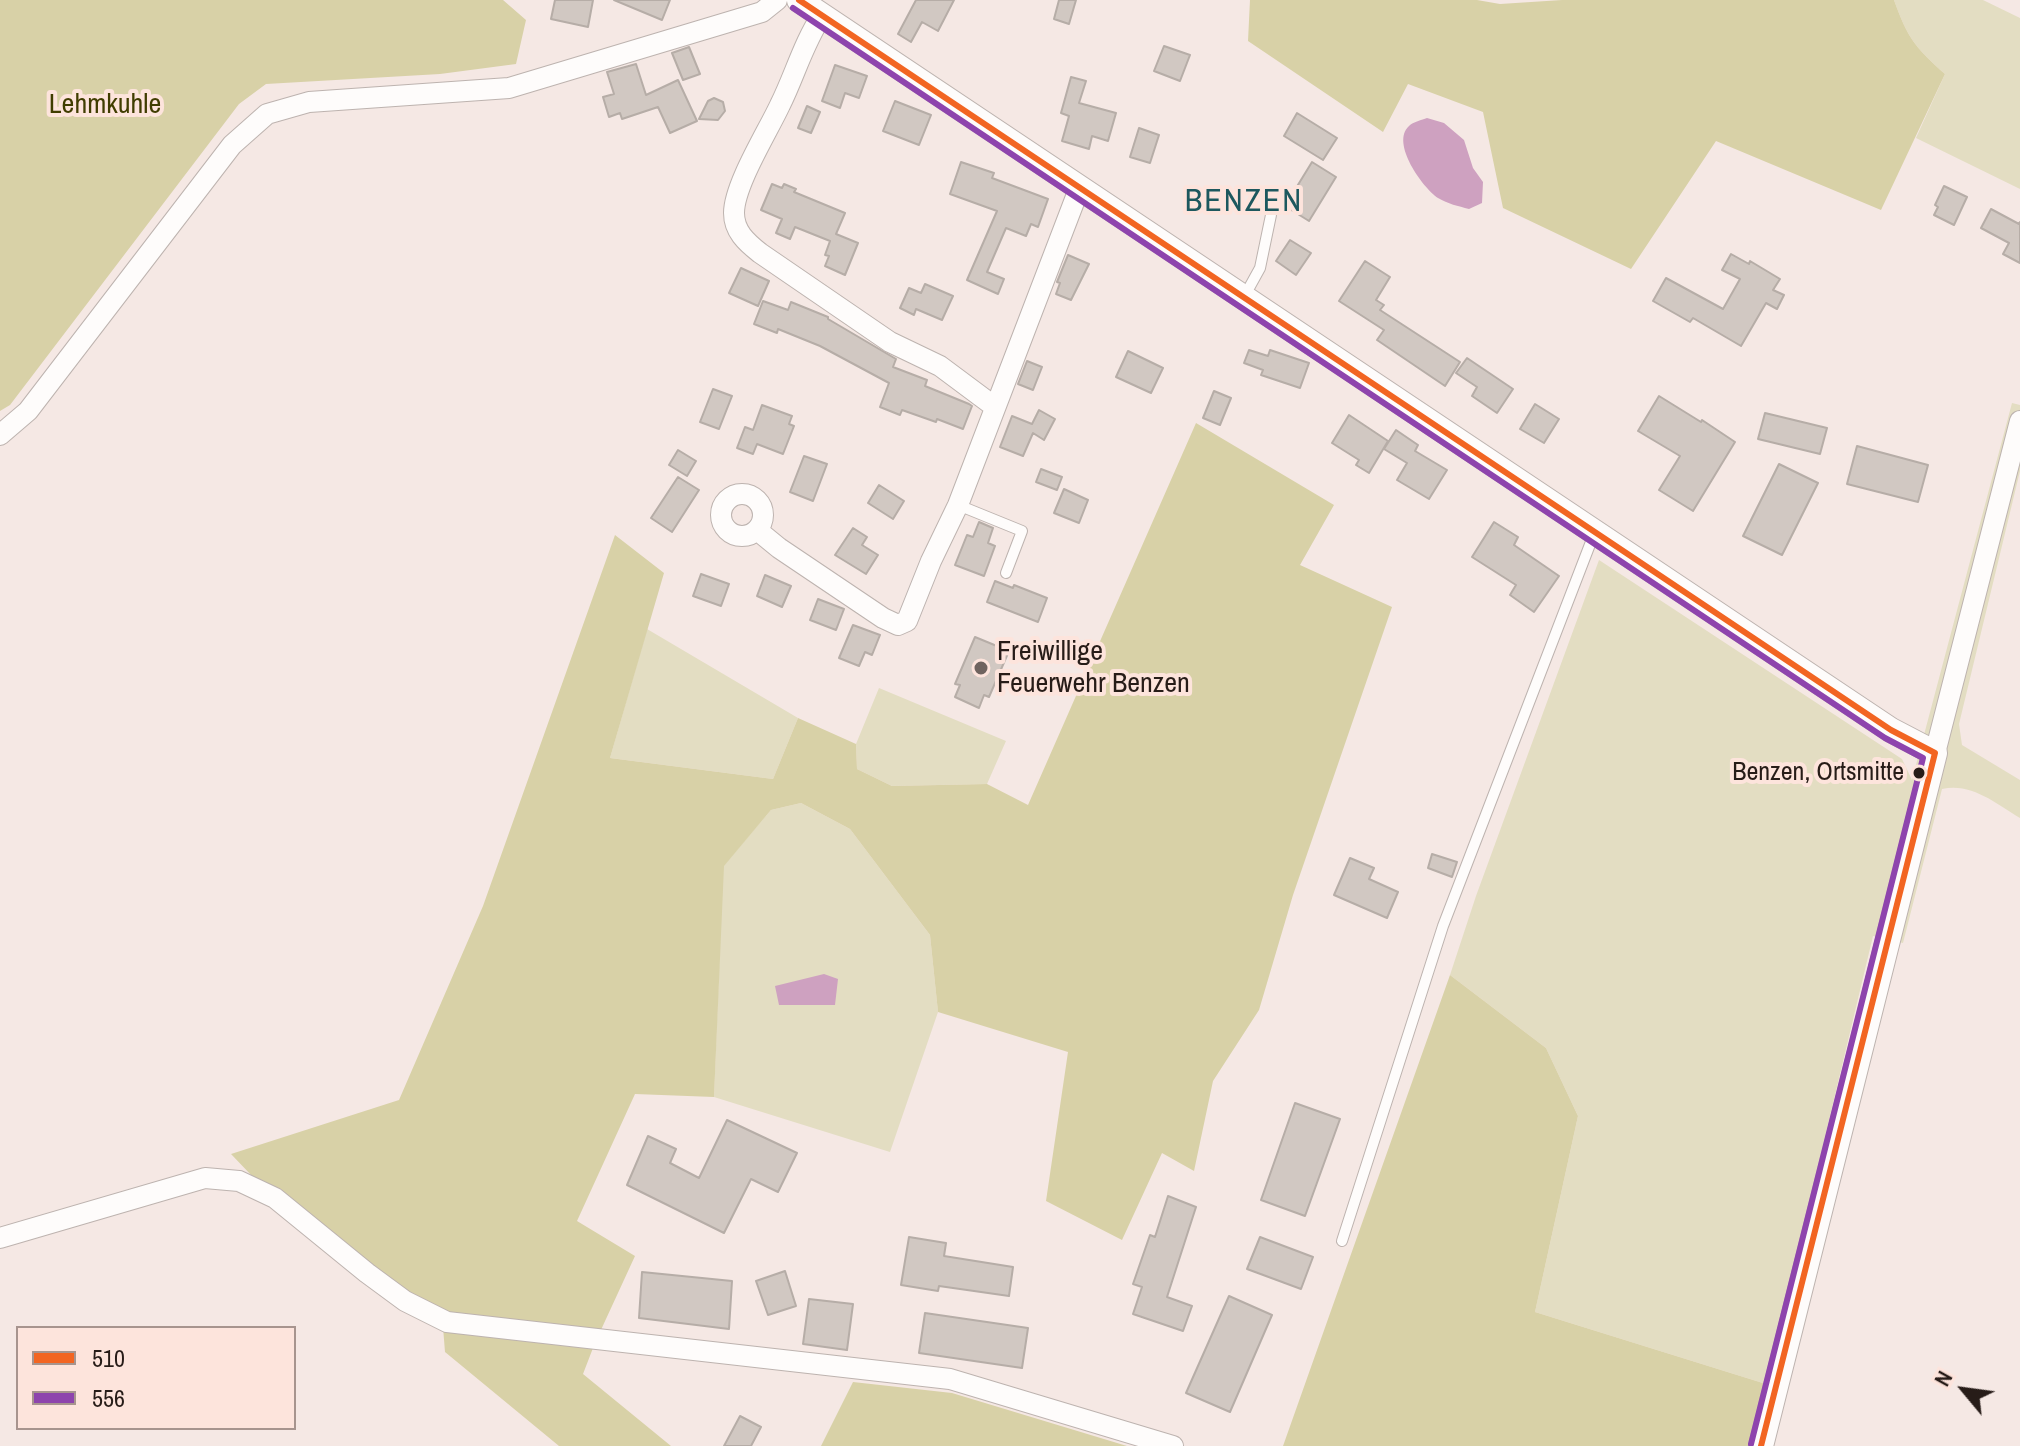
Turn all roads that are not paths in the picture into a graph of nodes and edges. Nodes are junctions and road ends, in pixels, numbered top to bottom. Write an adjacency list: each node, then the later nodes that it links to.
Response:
1 (777, 0): 9 (street)
2 (799, 0): 3 (street)
3 (822, 15): 4 (street); 7 (street)
4 (1079, 189): 6 (street); 7 (street)
5 (1271, 215): 6 (lane)
6 (1244, 297): 12 (street)
7 (995, 407): 10 (street)
8 (2020, 421): 14 (street)
9 (0, 435)
10 (958, 505): 11 (street); 13 (lane)
11 (757, 530)
12 (1594, 534): 14 (street); 16 (lane)
13 (1006, 573)
14 (1935, 753): 18 (street)
15 (0, 1238): 17 (street)
16 (1342, 1241)
17 (1173, 1446)
18 (1761, 1446)

